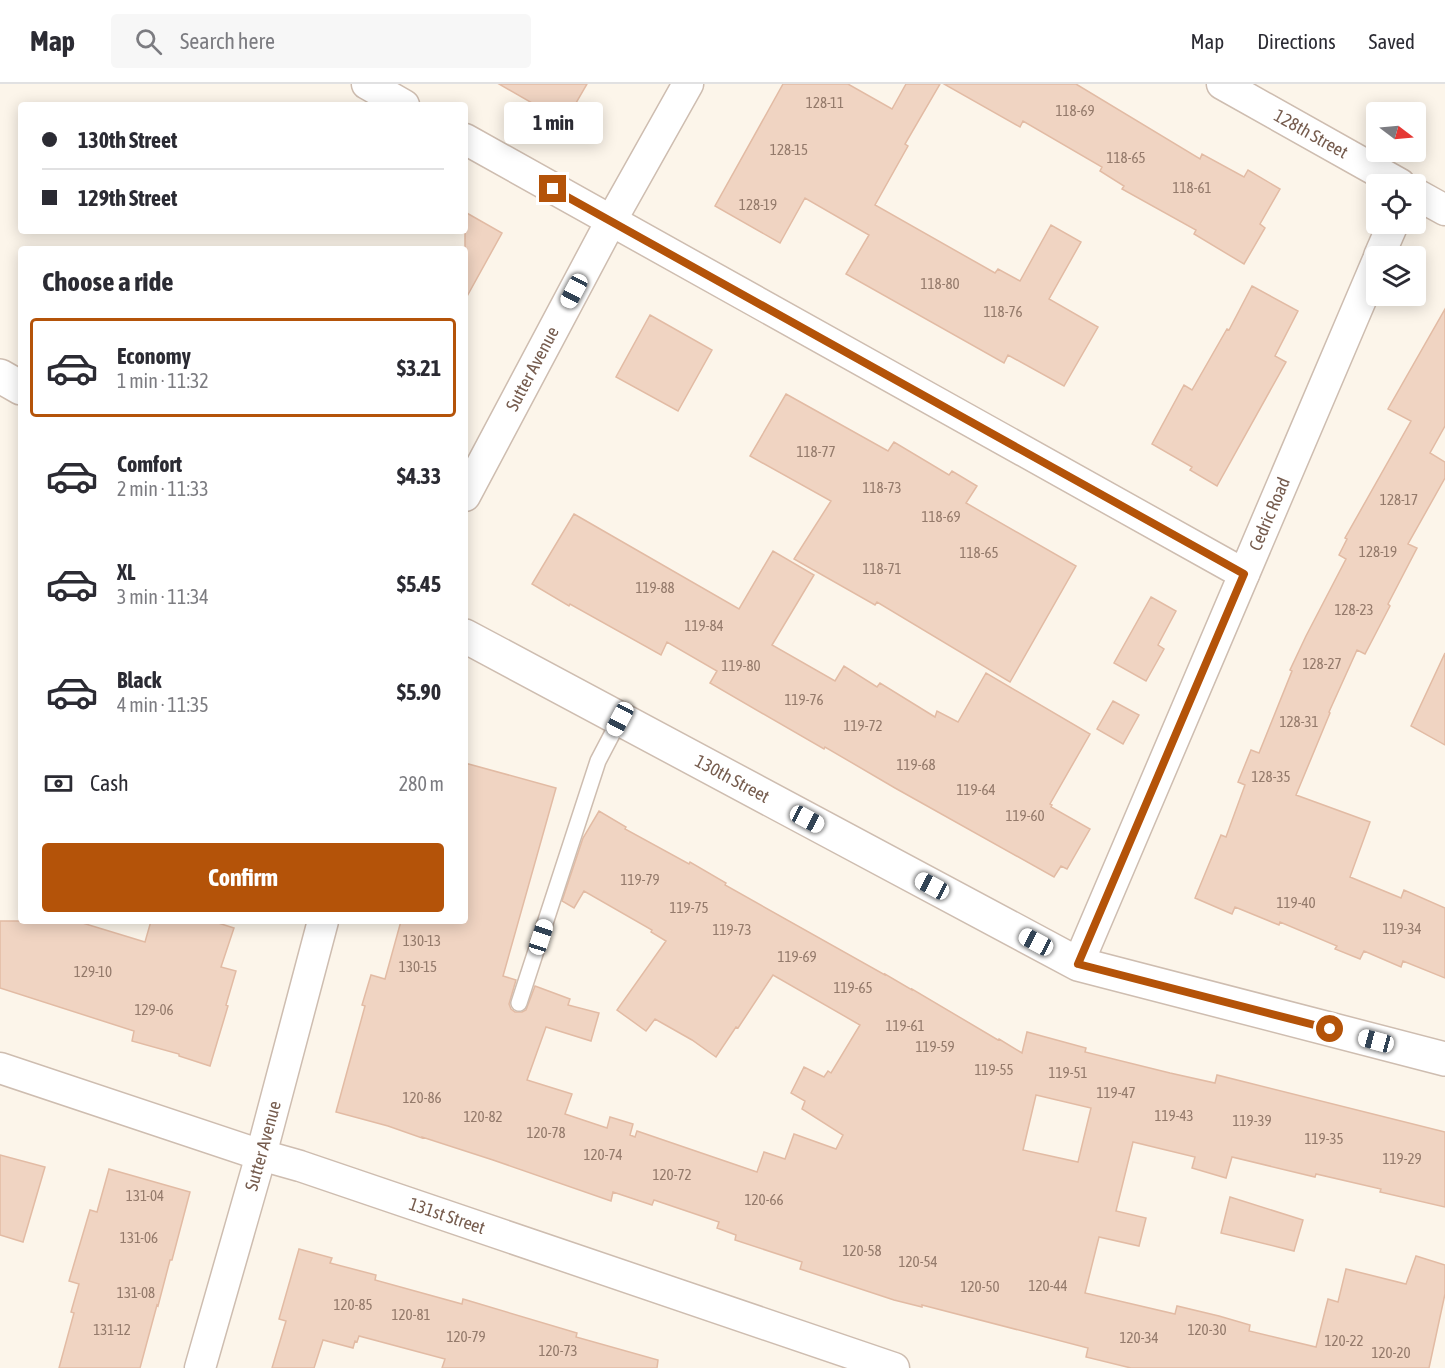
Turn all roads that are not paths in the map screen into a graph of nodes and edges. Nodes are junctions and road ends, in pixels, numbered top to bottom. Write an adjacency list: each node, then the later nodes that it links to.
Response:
1 (367, 84): 4 (street)
2 (688, 84): 9 (street, Sutter Avenue)
3 (1222, 84): 6 (street, 128th Street)
4 (399, 102)
5 (468, 141): 9 (street)
6 (1382, 174)
7 (1426, 200): 8 (street)
8 (1445, 210)
9 (611, 221): 13 (street, Sutter Avenue); 14 (street)
10 (1366, 288): 14 (street, Cedric Road)
11 (0, 376): 12 (street)
12 (18, 386)
13 (468, 490)
14 (1244, 574): 18 (street, Cedric Road)
15 (468, 638): 16 (street, 130th Street)
16 (620, 719): 18 (street, 130th Street); 19 (lane)
17 (322, 924): 22 (street, Sutter Avenue)
18 (1078, 964): 20 (street, 130th Street)
19 (519, 1003)
20 (1445, 1059)
21 (0, 1068): 22 (street, 131st Street)
22 (261, 1155): 23 (street, Sutter Avenue); 24 (street, 131st Street)
23 (200, 1368)
24 (894, 1368)

